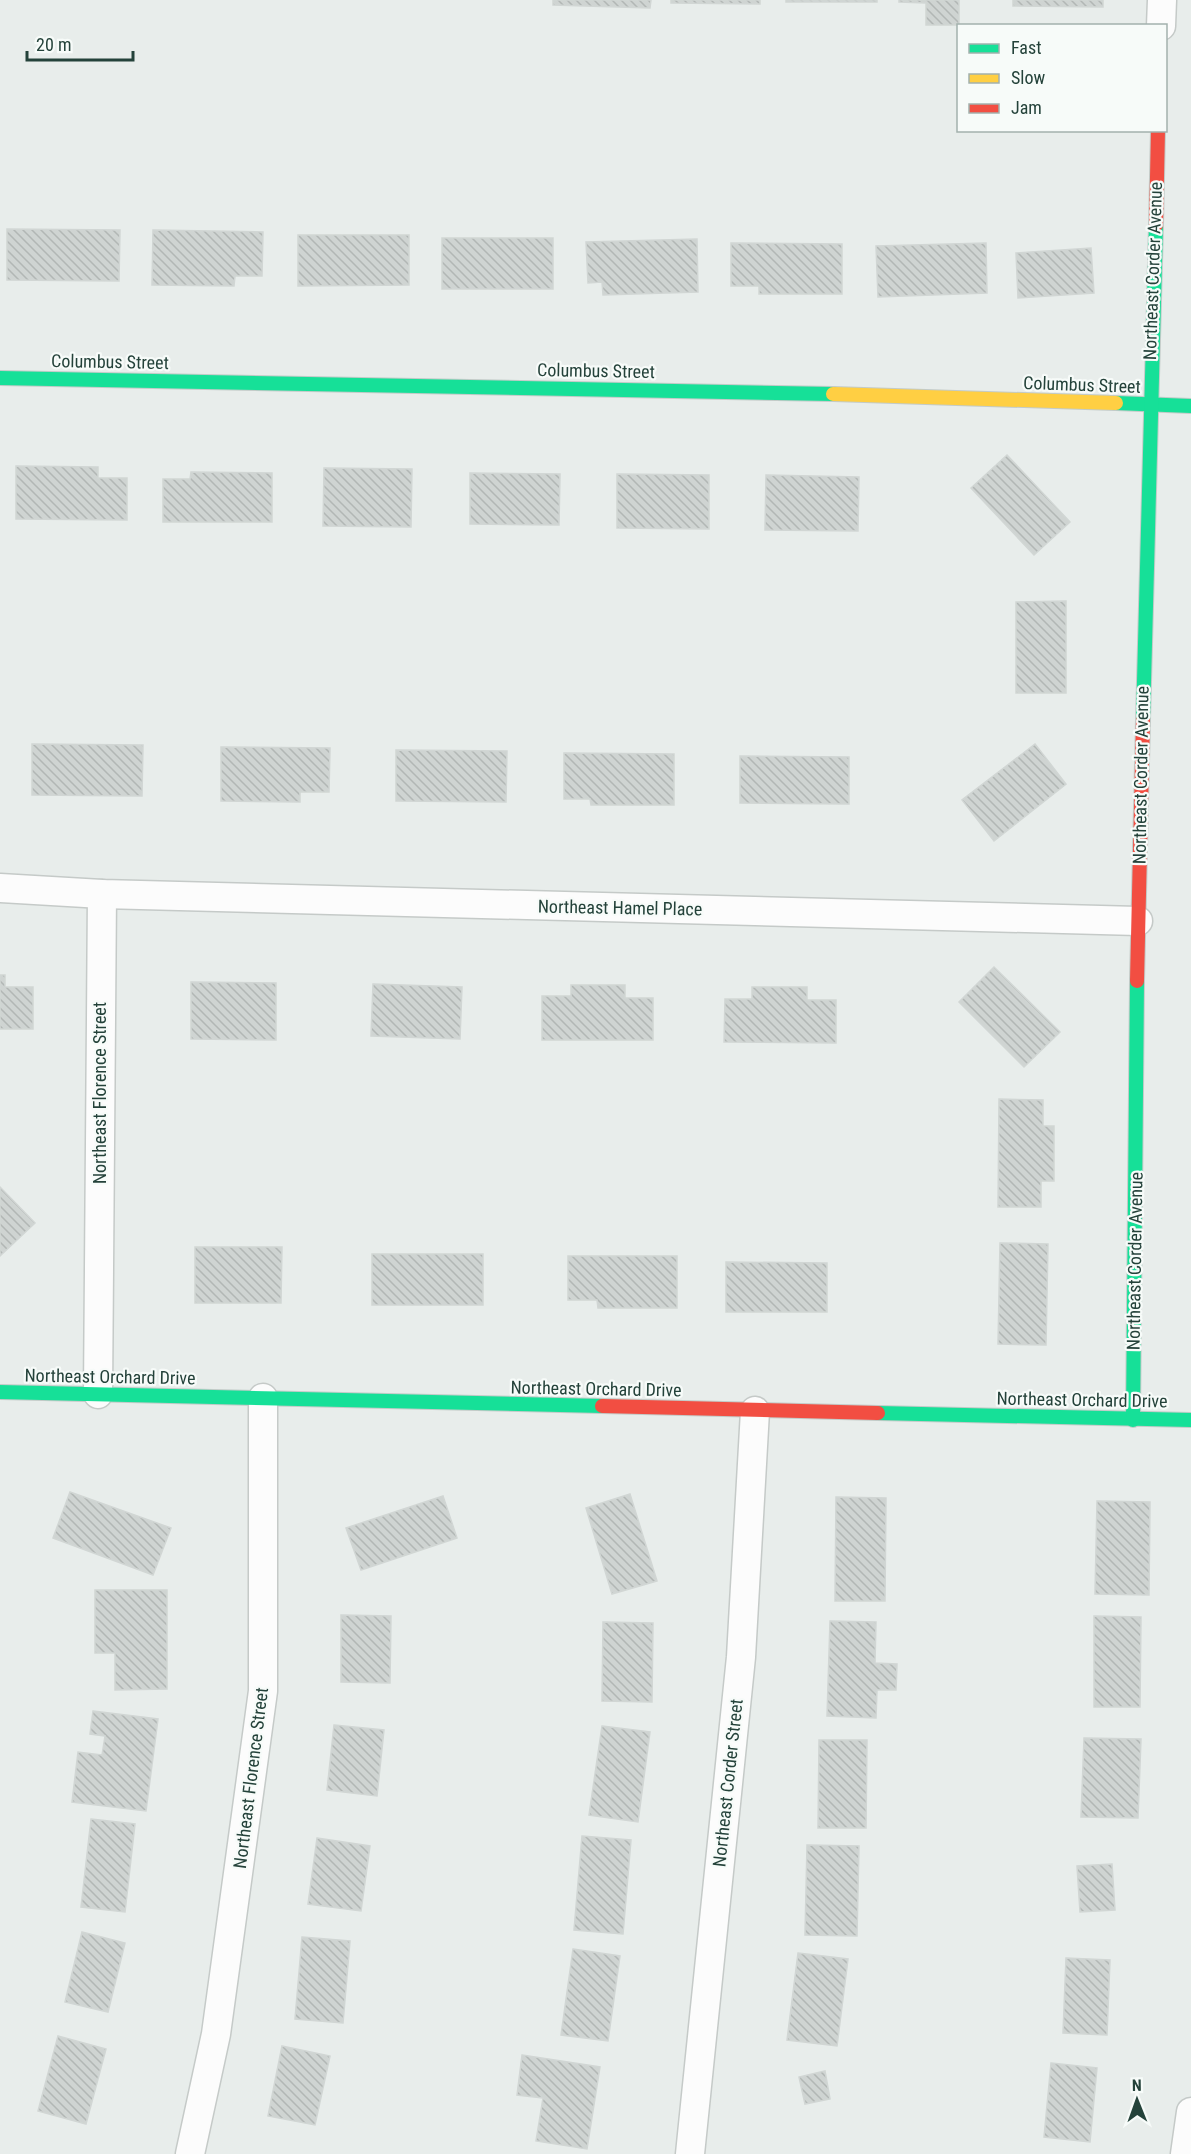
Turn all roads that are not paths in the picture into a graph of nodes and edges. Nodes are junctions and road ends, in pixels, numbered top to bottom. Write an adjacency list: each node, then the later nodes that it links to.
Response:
1 (1162, 0): 2 (street)
2 (1161, 24)
3 (1158, 132): 5 (street, Northeast Corder Avenue)
4 (0, 378): 5 (street, Columbus Street)
5 (1149, 406): 6 (street, Columbus Street); 9 (street, Northeast Corder Avenue)
6 (1191, 406)
7 (0, 888): 8 (street)
8 (102, 894): 9 (street, Northeast Hamel Place); 11 (street, Northeast Florence Street)
9 (1138, 921): 14 (street, Northeast Corder Avenue)
10 (0, 1392): 11 (street, Northeast Orchard Drive)
11 (98, 1395): 12 (street, Northeast Orchard Drive)
12 (263, 1398): 13 (street, Northeast Orchard Drive); 17 (street, Northeast Florence Street)
13 (755, 1411): 14 (street, Northeast Orchard Drive); 18 (street, Northeast Corder Street)
14 (1133, 1420): 15 (street, Northeast Orchard Drive)
15 (1191, 1420)
16 (1191, 2112): 19 (street)
17 (190, 2154)
18 (690, 2154)
19 (1185, 2154)

